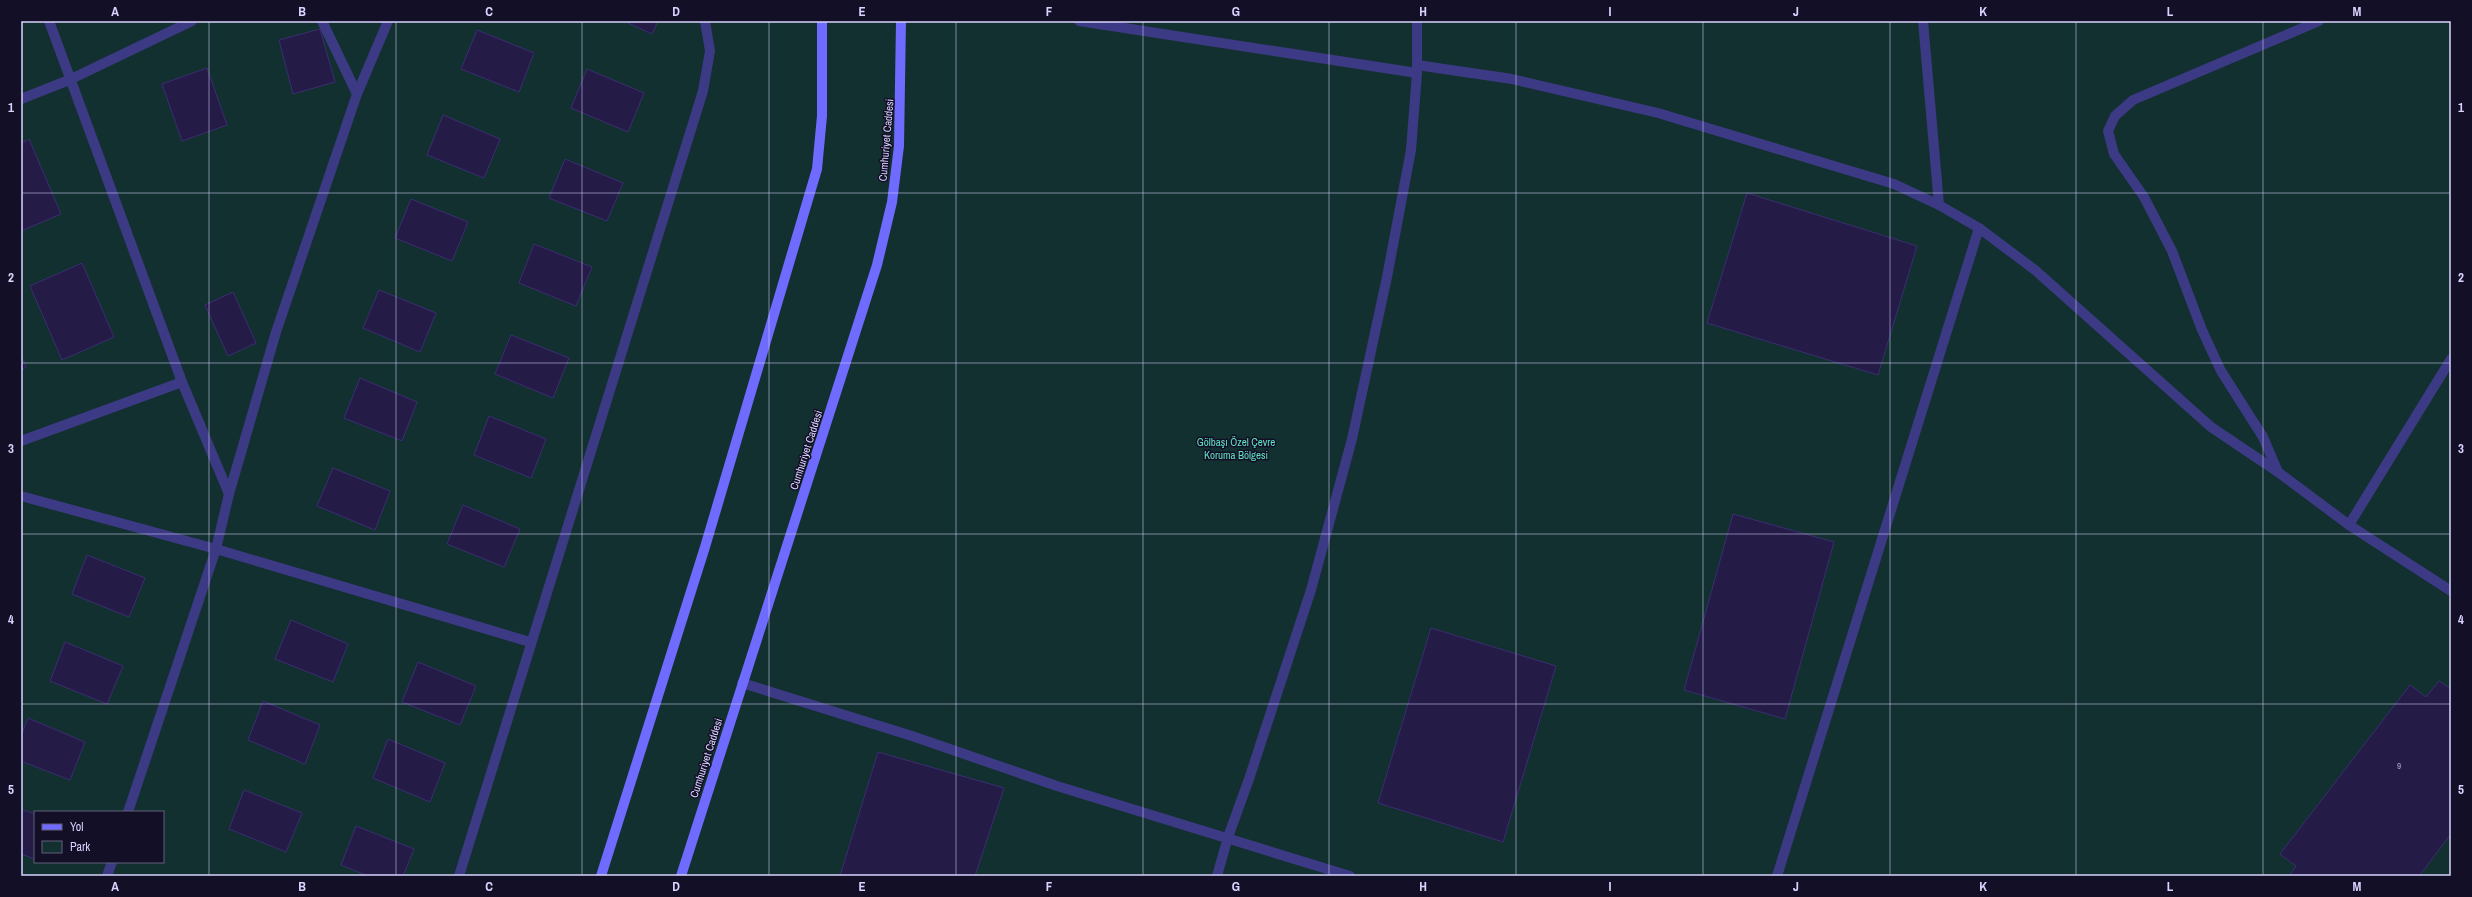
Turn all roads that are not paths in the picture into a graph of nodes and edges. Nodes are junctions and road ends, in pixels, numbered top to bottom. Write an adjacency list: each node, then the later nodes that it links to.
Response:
1 (49, 21): 13 (street)
2 (192, 21): 13 (street)
3 (322, 21): 14 (street)
4 (388, 21): 14 (street)
5 (705, 21): 27 (street)
6 (822, 21): 34 (main road)
7 (901, 21): 28 (main road, Cumhuriyet Caddesi)
8 (1079, 21): 12 (street)
9 (1417, 21): 12 (street)
10 (1923, 21): 16 (street)
11 (2319, 21): 21 (street)
12 (1417, 69): 16 (street); 30 (street)
13 (69, 80): 15 (street); 19 (street)
14 (357, 94): 22 (street)
15 (21, 99)
16 (1939, 205): 17 (street)
17 (1979, 228): 21 (street); 38 (street)
18 (2451, 359): 24 (street)
19 (182, 382): 20 (street); 22 (street)
20 (21, 441)
21 (2278, 472): 24 (street)
22 (228, 494): 25 (street)
23 (21, 496): 25 (street)
24 (2349, 525): 26 (street)
25 (216, 549): 27 (street); 29 (street)
26 (2451, 591)
27 (530, 642): 33 (street)
28 (742, 683): 30 (street); 35 (main road, Cumhuriyet Caddesi)
29 (128, 811)
30 (1228, 837): 36 (street); 37 (street)
31 (112, 863): 32 (street)
32 (107, 876)
33 (459, 876)
34 (601, 876)
35 (681, 876)
36 (1217, 876)
37 (1350, 876)
38 (1777, 876)

